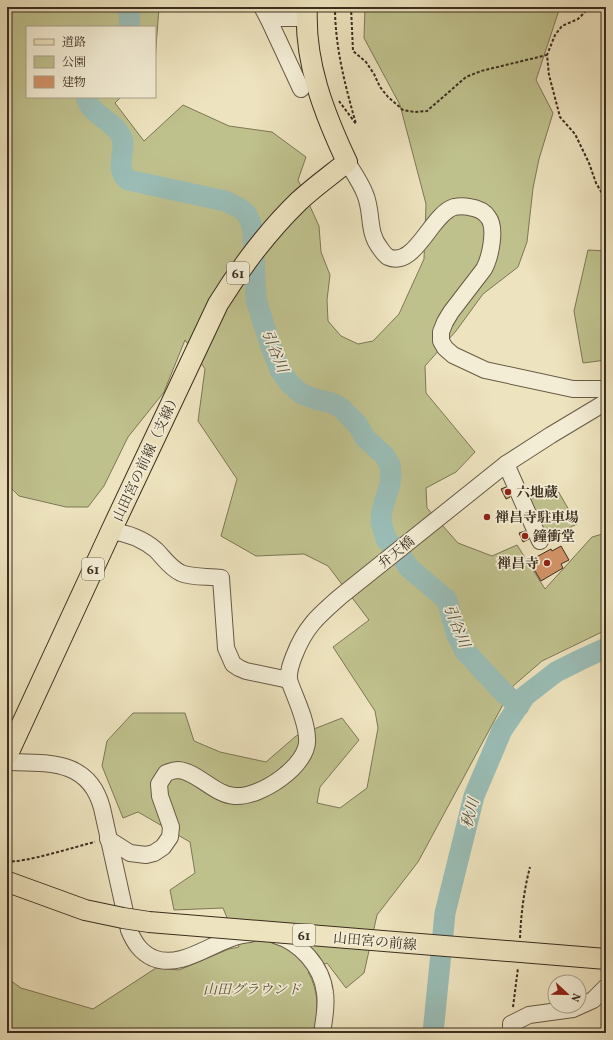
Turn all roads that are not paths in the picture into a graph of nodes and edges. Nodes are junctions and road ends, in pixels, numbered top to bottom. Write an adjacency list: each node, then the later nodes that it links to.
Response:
1 (265, 13): 2 (street); 3 (street)
2 (307, 13): 4 (main road)
3 (301, 88)
4 (347, 162): 5 (street); 10 (main road, 山田宮の前線（支線） / 61)
5 (573, 389): 6 (street); 8 (street)
6 (606, 389)
7 (606, 402): 8 (street, 弁天橋)
8 (586, 414): 9 (street, 弁天橋)
9 (506, 464): 11 (street); 12 (street, 弁天橋)
10 (111, 531): 12 (street); 13 (main road, 山田宮の前線（支線） / 61)
11 (540, 542)
12 (289, 680): 15 (street)
13 (7, 756)
14 (7, 762): 15 (street)
15 (108, 839): 20 (street)
16 (8, 882): 17 (main road, 山田宮の前線 / 61, bridge)
17 (606, 959)
18 (606, 987): 19 (street)
19 (516, 1028)
20 (322, 1033)

